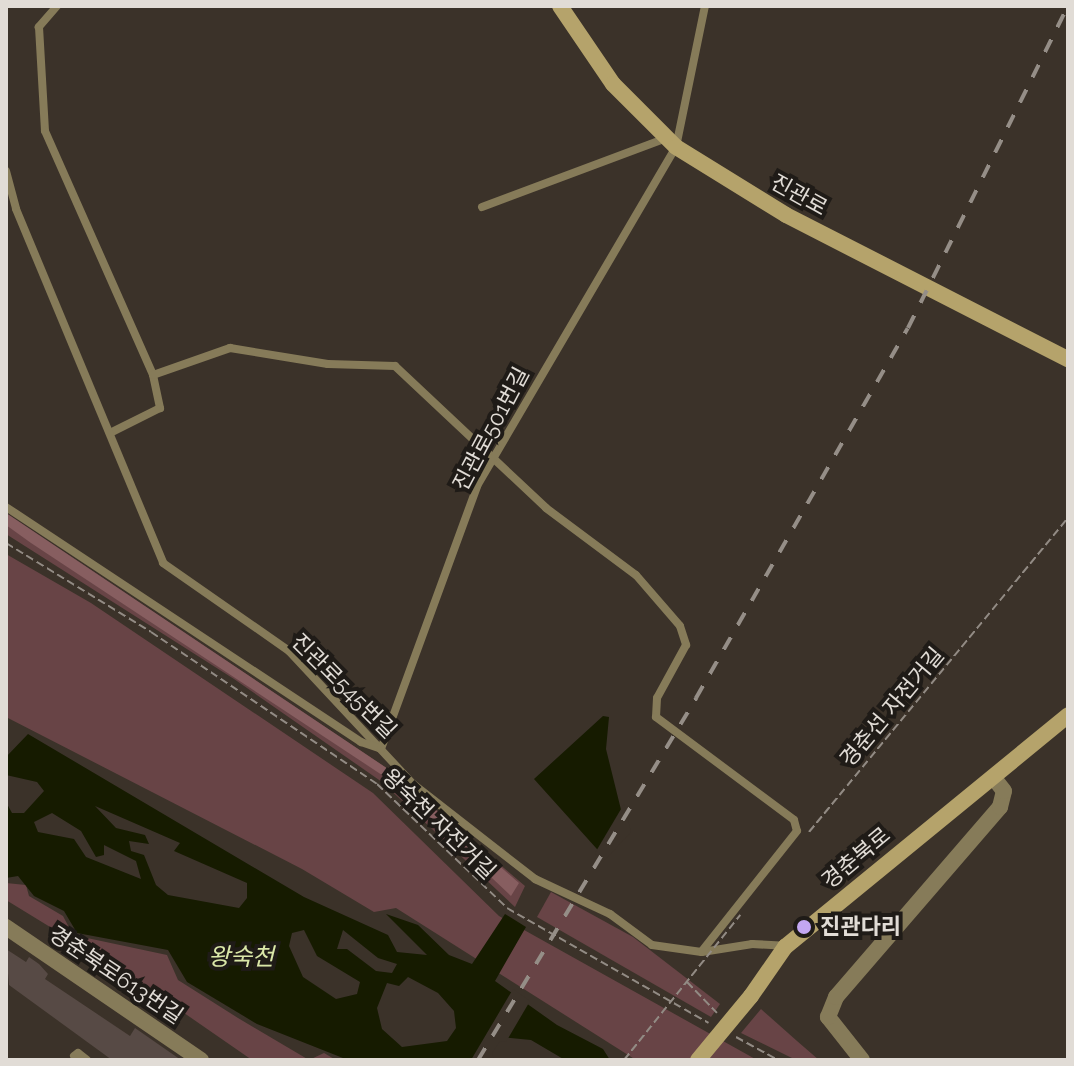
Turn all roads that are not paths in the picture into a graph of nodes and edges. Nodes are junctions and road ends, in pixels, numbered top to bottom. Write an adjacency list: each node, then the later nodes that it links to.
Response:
1 (57, 6): 8 (lane)
2 (560, 6): 4 (street, 진관로)
3 (705, 6): 4 (lane, 진관로501번길)
4 (672, 142): 6 (lane); 7 (street, 진관로); 10 (lane, 진관로501번길)
5 (6, 171): 9 (lane, 진관로545번길)
6 (482, 207)
7 (1068, 359)
8 (153, 375): 9 (lane); 10 (lane)
9 (112, 432): 13 (lane, 진관로545번길)
10 (493, 458): 13 (lane, 진관로501번길); 17 (lane)
11 (6, 507): 13 (lane)
12 (1068, 715): 14 (street, 경춘북로)
13 (381, 749): 17 (lane, 진관로545번길)
14 (994, 778): 16 (street, 경춘북로); 22 (street)
15 (6, 927): 20 (street, 경춘북로613번길)
16 (785, 947): 17 (lane, 진관로545번길); 21 (street, 경춘북로, bridge)
17 (702, 952)
18 (74, 1056): 19 (lane)
19 (87, 1060)
20 (201, 1060)
21 (698, 1060)
22 (862, 1060)

